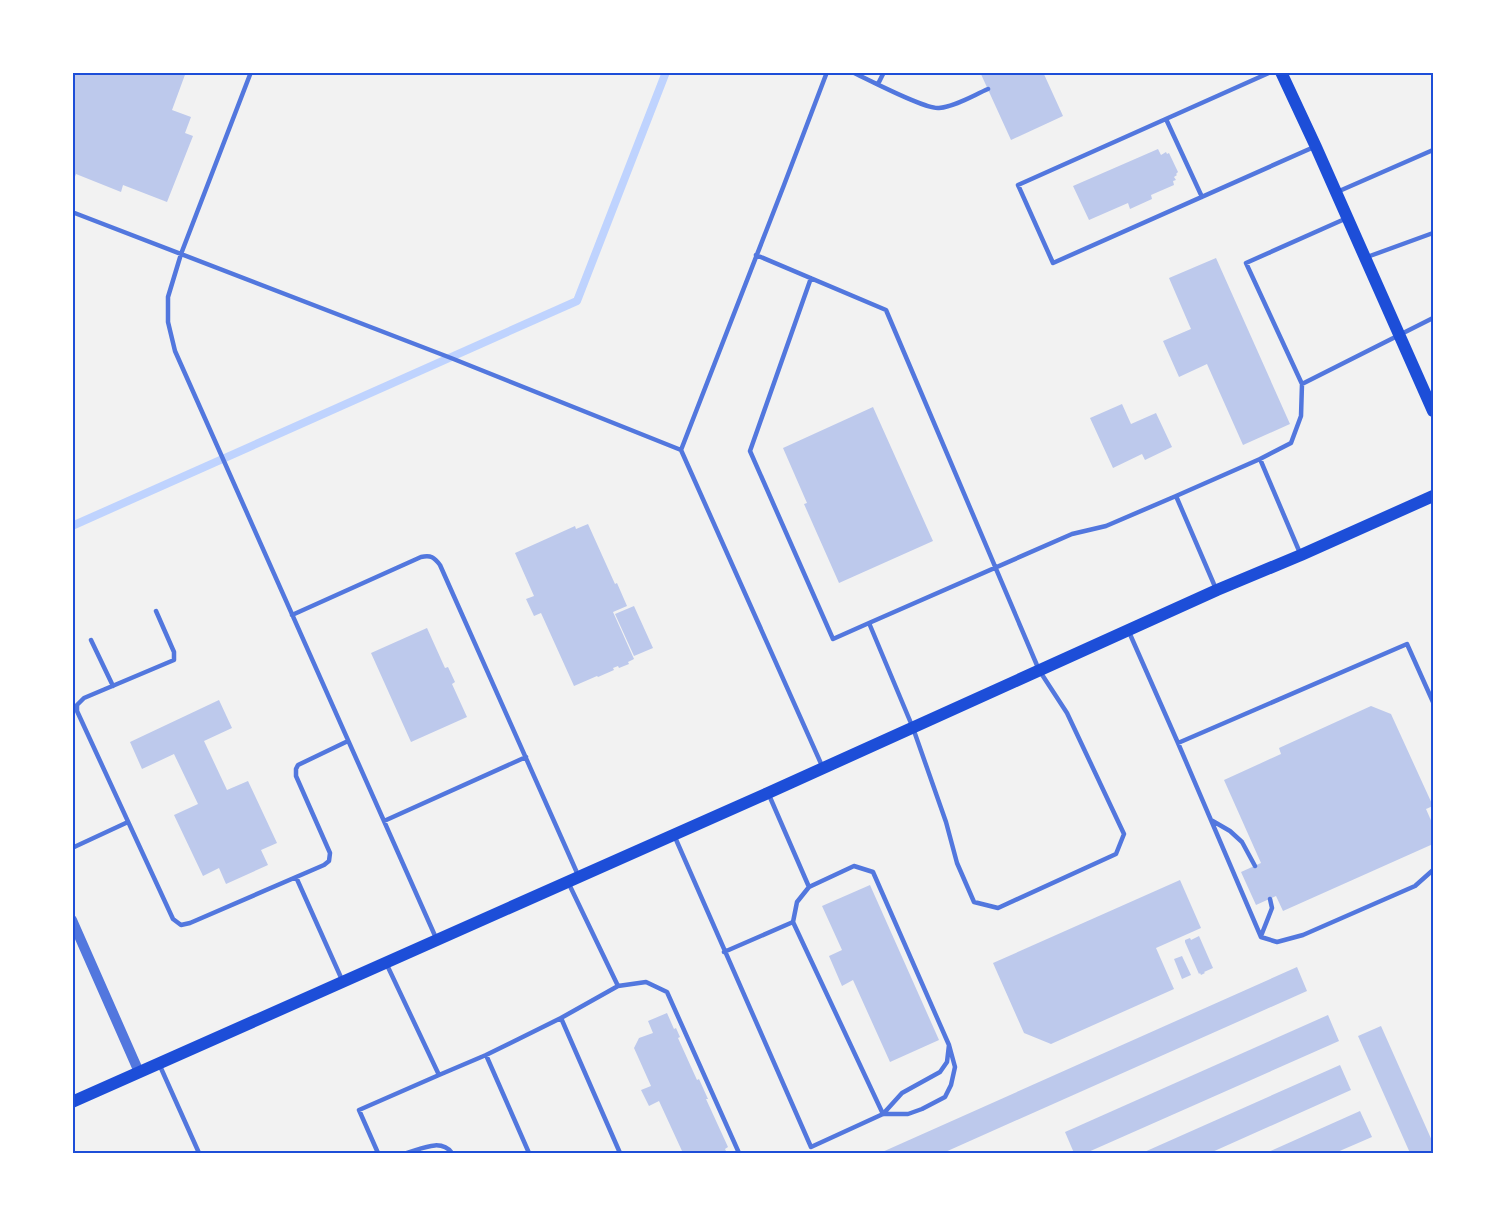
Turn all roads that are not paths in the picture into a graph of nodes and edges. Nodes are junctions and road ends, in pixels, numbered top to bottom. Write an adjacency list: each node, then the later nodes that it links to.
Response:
1 (251, 72): 17 (lane)
2 (827, 72): 18 (lane)
3 (852, 72): 7 (lane)
4 (884, 72): 7 (lane)
5 (1271, 72): 9 (lane)
6 (1281, 72): 10 (main road)
7 (878, 84): 8 (lane)
8 (988, 89)
9 (1167, 119): 13 (lane); 13 (lane)
10 (1316, 147): 12 (main road); 13 (lane)
11 (1433, 150): 12 (lane)
12 (1336, 193): 15 (main road)
13 (1202, 197)
14 (72, 212): 17 (lane)
15 (1347, 218): 19 (main road); 23 (lane)
16 (1433, 233): 19 (lane)
17 (181, 254): 25 (lane); 33 (lane)
18 (756, 255): 20 (lane); 25 (lane)
19 (1365, 258): 22 (main road)
20 (811, 278): 30 (lane); 34 (lane)
21 (1433, 318): 22 (lane)
22 (1400, 336): 23 (lane); 24 (main road)
23 (1302, 384): 26 (lane)
24 (1433, 411)
25 (681, 450): 44 (lane)
26 (1260, 459): 27 (lane); 29 (lane)
27 (1176, 496): 30 (lane); 31 (lane)
28 (1433, 496): 29 (main road)
29 (1301, 555): 31 (main road)
30 (995, 566): 34 (lane); 37 (lane)
31 (1217, 590): 35 (main road)
32 (156, 611): 38 (lane)
33 (292, 615): 41 (lane); 43 (lane)
34 (868, 623): 40 (lane)
35 (1128, 630): 37 (main road); 42 (lane)
36 (91, 640): 38 (lane)
37 (1039, 670): 40 (main road); 40 (lane)
38 (113, 686): 48 (lane)
39 (1433, 702): 42 (lane)
40 (913, 728): 44 (main road)
41 (348, 741): 47 (lane); 53 (lane)
42 (1178, 743): 46 (lane)
43 (526, 757): 47 (lane); 54 (lane)
44 (823, 768): 45 (main road)
45 (768, 793): 49 (main road); 55 (lane)
46 (1211, 820): 51 (lane); 59 (lane)
47 (384, 821): 60 (lane)
48 (128, 822): 50 (lane); 53 (lane)
49 (673, 835): 54 (main road); 61 (lane)
50 (72, 848)
51 (1255, 866)
52 (1433, 870): 59 (lane)
53 (296, 878): 63 (lane)
54 (573, 879): 60 (main road); 64 (lane)
55 (809, 887): 58 (lane); 66 (lane)
56 (1270, 899): 59 (lane)
57 (72, 920): 69 (street)
58 (794, 921): 61 (lane); 72 (lane)
59 (1261, 937)
60 (437, 940): 62 (main road)
61 (724, 952): 72 (lane)
62 (386, 962): 63 (main road); 70 (lane)
63 (343, 981): 68 (main road)
64 (618, 986): 65 (lane); 79 (lane)
65 (561, 1018): 67 (lane); 78 (lane)
66 (949, 1045): 72 (lane); 72 (lane)
67 (486, 1055): 70 (lane); 77 (lane)
68 (159, 1063): 69 (main road); 73 (lane)
69 (139, 1072): 71 (main road)
70 (440, 1074): 74 (lane)
71 (72, 1102)
72 (883, 1114)
73 (200, 1153)
74 (378, 1153)
75 (407, 1153): 76 (lane)
76 (452, 1153)
77 (529, 1153)
78 (621, 1153)
79 (739, 1153)

